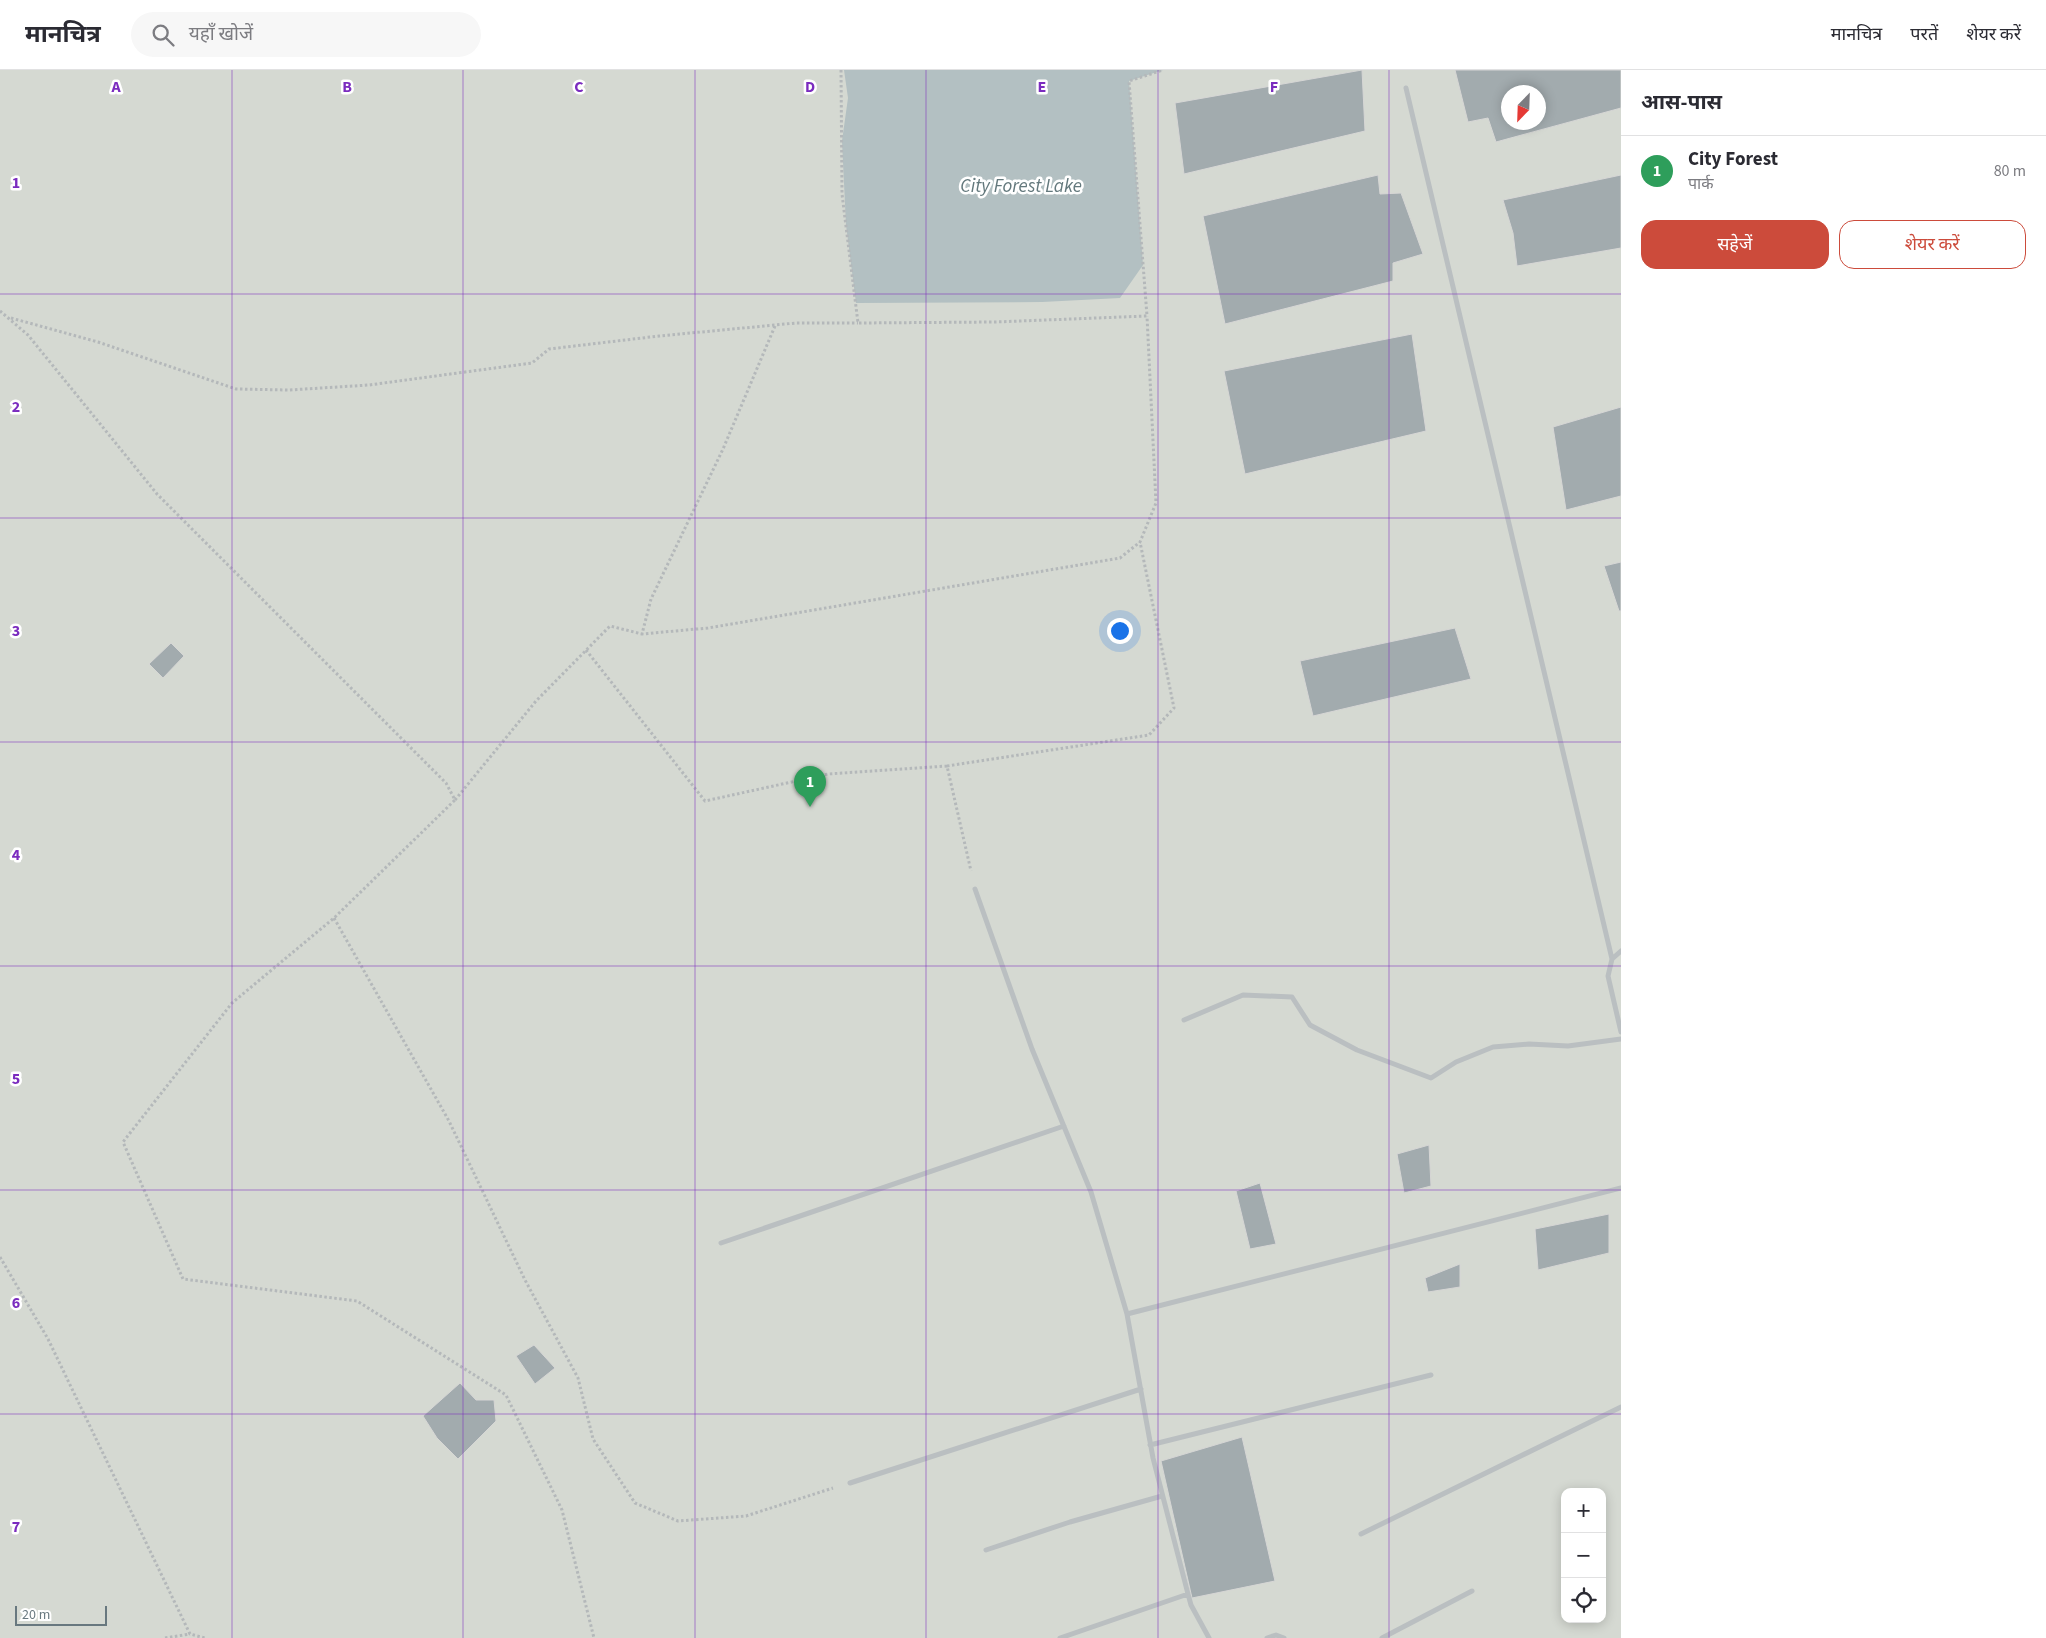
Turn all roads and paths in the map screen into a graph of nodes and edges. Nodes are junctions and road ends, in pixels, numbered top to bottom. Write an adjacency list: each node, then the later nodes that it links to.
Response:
1 (841, 70): 7 (path)
2 (1163, 70): 5 (path)
3 (1406, 88): 17 (street)
4 (0, 311): 6 (path)
5 (1147, 316): 7 (path); 9 (path)
6 (8, 318): 8 (path); 13 (path)
7 (858, 323): 8 (path)
8 (775, 326): 10 (path)
9 (1140, 542): 10 (path); 12 (path)
10 (642, 634): 11 (path)
11 (586, 650): 12 (path); 13 (path)
12 (946, 766): 14 (path)
13 (455, 800): 15 (path)
14 (975, 889): 21 (street)
15 (334, 918): 30 (path); 39 (path)
16 (1621, 951): 17 (street)
17 (1612, 959): 19 (street)
18 (1184, 1020): 20 (street)
19 (1621, 1032)
20 (1621, 1039)
21 (1064, 1126): 23 (street); 25 (street)
22 (1621, 1188): 25 (street)
23 (721, 1243)
24 (0, 1258): 36 (path)
25 (1127, 1314): 27 (street)
26 (1431, 1376): 29 (street)
27 (1141, 1389): 29 (street); 30 (street)
28 (1621, 1407): 32 (street)
29 (1150, 1445): 31 (street)
30 (850, 1483)
31 (1162, 1496): 33 (street); 35 (street)
32 (1361, 1534)
33 (986, 1550)
34 (1472, 1591): 44 (street)
35 (1188, 1594): 40 (street); 41 (street)
36 (190, 1634): 37 (path); 38 (path)
37 (165, 1638)
38 (205, 1638)
39 (594, 1638)
40 (1060, 1638)
41 (1209, 1638)
42 (1266, 1638): 43 (street)
43 (1284, 1638)
44 (1382, 1638)

